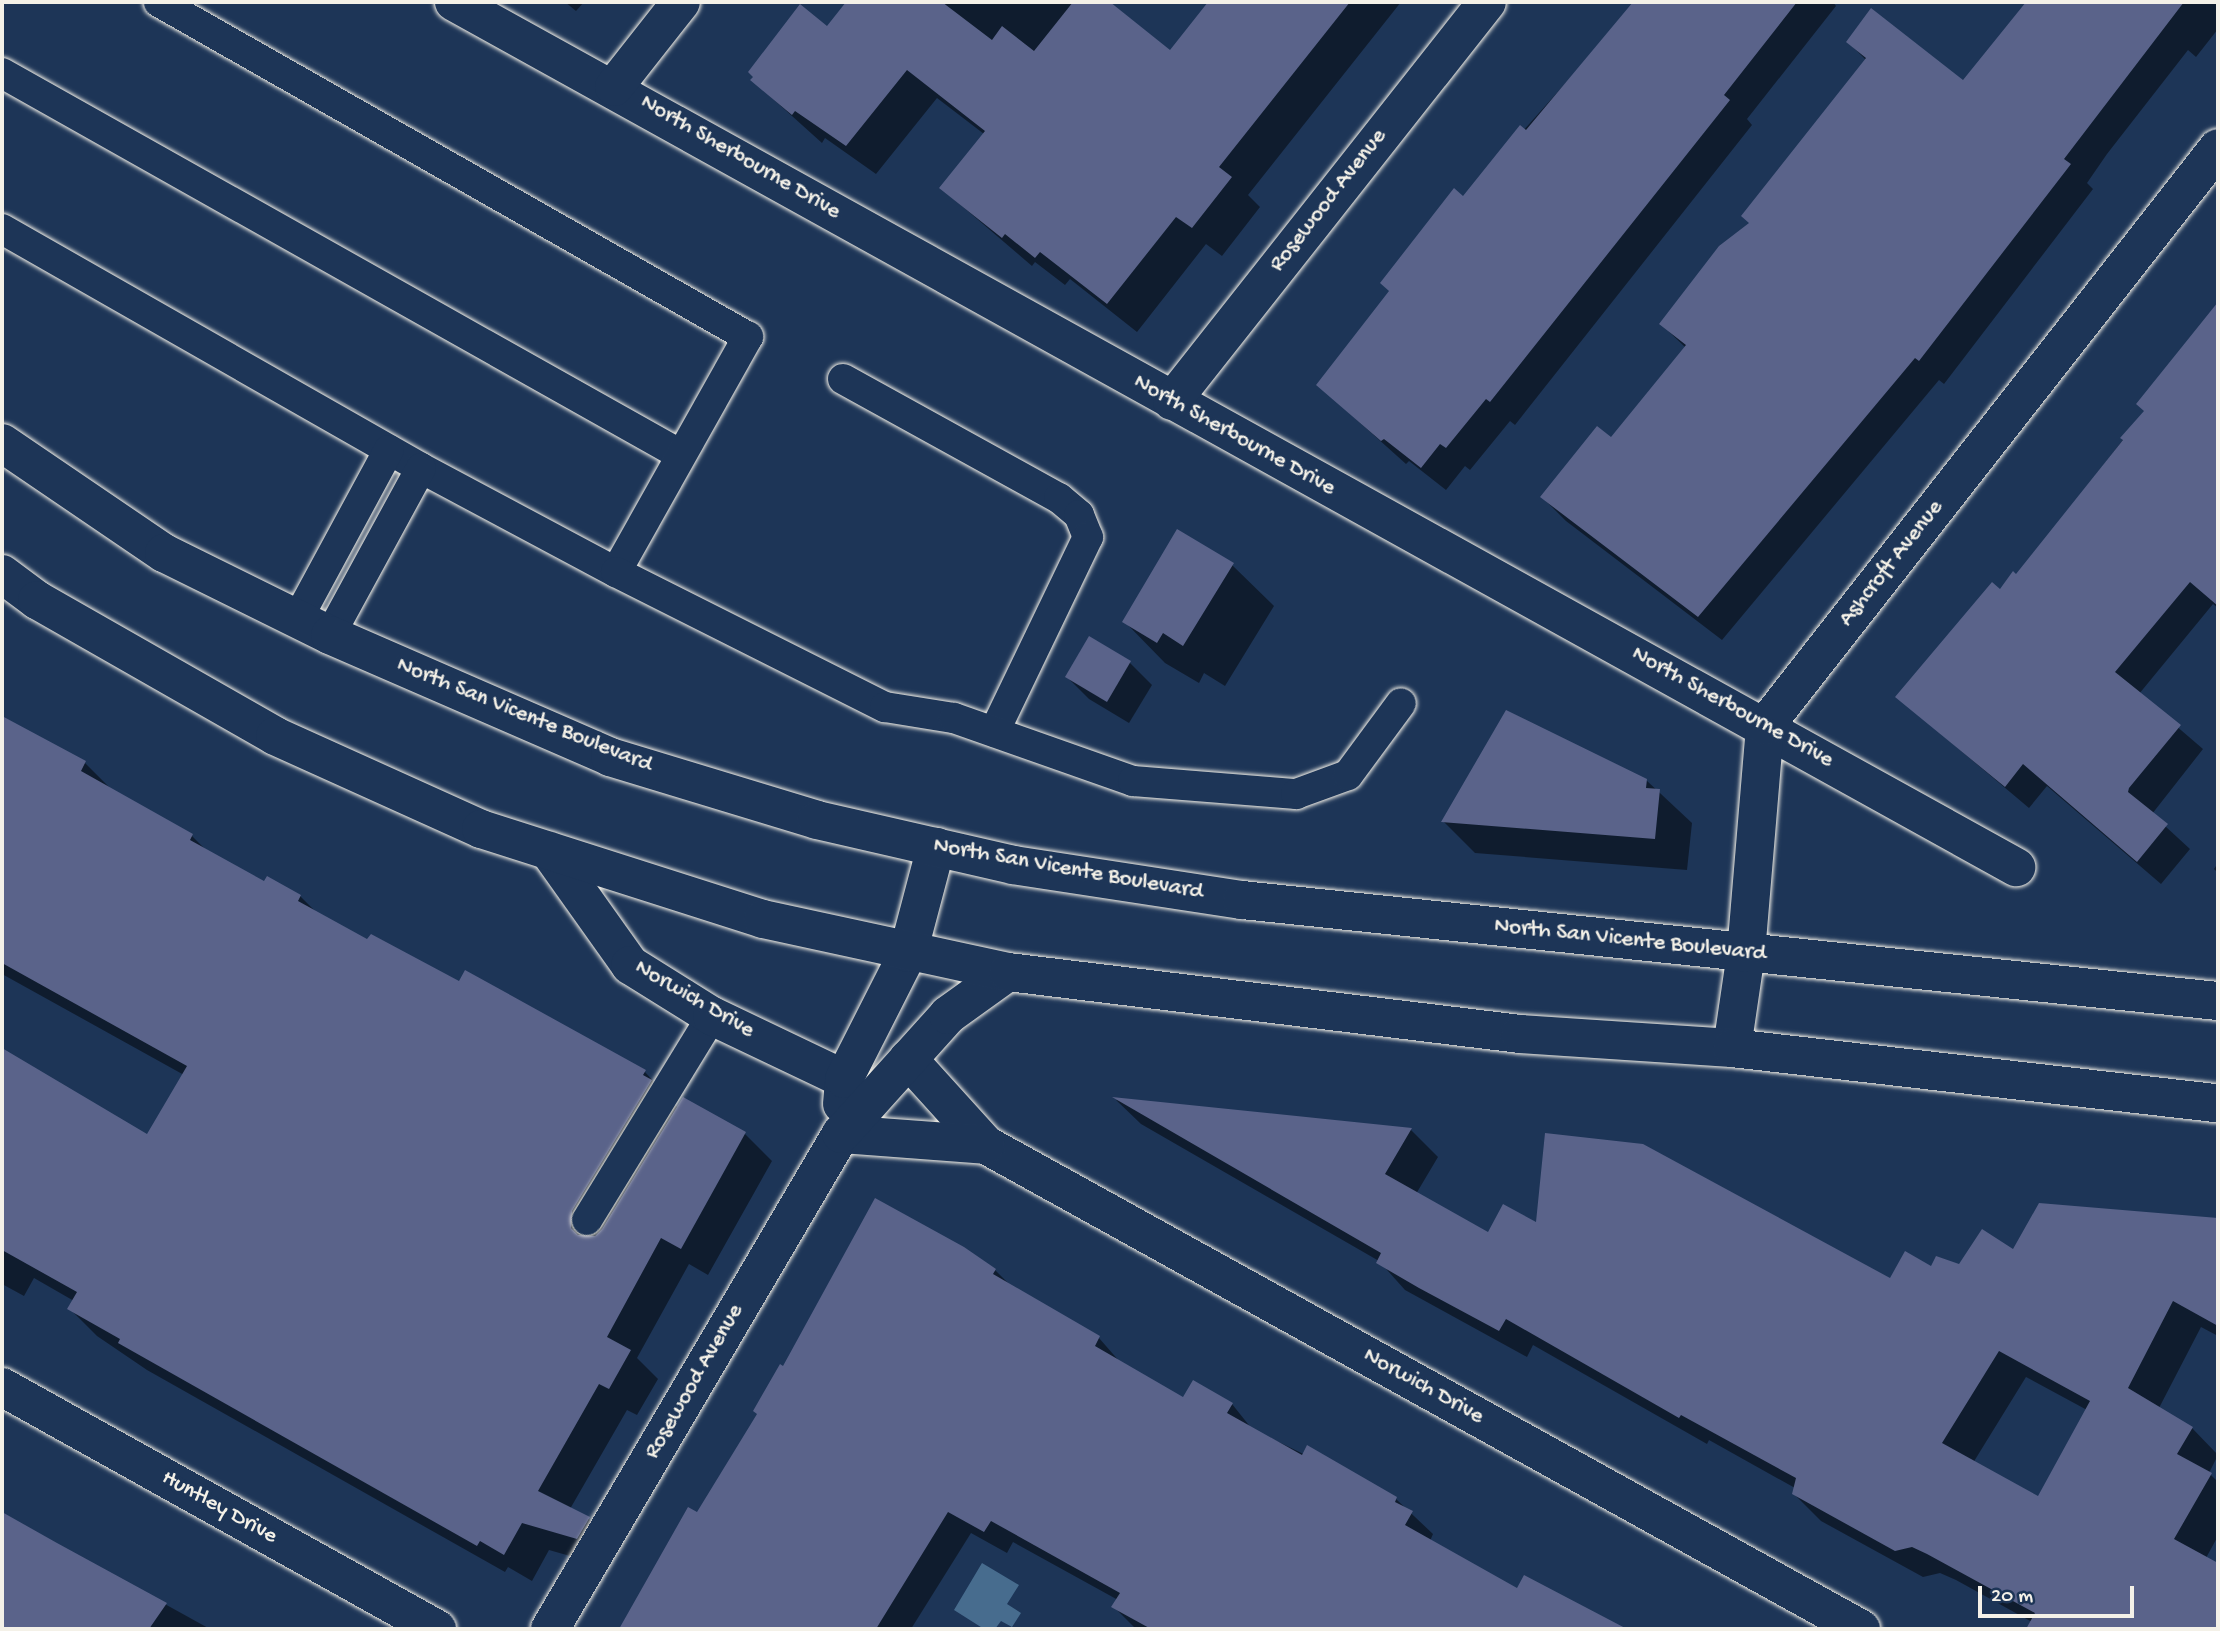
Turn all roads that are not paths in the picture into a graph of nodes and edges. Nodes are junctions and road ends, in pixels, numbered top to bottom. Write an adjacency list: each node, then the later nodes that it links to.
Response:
1 (159, 2): 13 (lane)
2 (454, 2): 6 (street, North Sherbourne Drive)
3 (681, 2): 6 (street)
4 (1487, 2): 10 (street, Rosewood Avenue)
5 (2, 73): 13 (lane)
6 (614, 87): 10 (street, North Sherbourne Drive)
7 (2218, 148): 19 (street, Ashcroft Avenue)
8 (2, 229): 12 (lane)
9 (844, 379): 20 (lane)
10 (1172, 401): 19 (street, North Sherbourne Drive)
11 (2, 443): 17 (street, North San Vicente Boulevard)
12 (389, 450): 14 (lane); 17 (lane)
13 (681, 455): 15 (lane)
14 (421, 468): 15 (lane); 17 (lane)
15 (616, 572): 20 (lane)
16 (2, 575): 22 (street)
17 (314, 626): 21 (street, North San Vicente Boulevard)
18 (1401, 703): 20 (lane)
19 (1765, 726): 23 (street, North Sherbourne Drive); 25 (street)
20 (994, 732)
21 (936, 848): 24 (street, Rosewood Avenue); 25 (street, North San Vicente Boulevard)
22 (550, 851): 24 (street); 28 (street, Norwich Drive)
23 (2016, 867)
24 (908, 953): 26 (street); 31 (street, Rosewood Avenue)
25 (1746, 953): 27 (street, North San Vicente Boulevard); 29 (street)
26 (1008, 972): 29 (street); 30 (street, Rosewood Avenue)
27 (2218, 1002)
28 (712, 1016): 31 (street, Norwich Drive); 35 (lane)
29 (1732, 1048): 32 (street)
30 (908, 1059): 33 (street, Rosewood Avenue); 34 (street, Norwich Drive)
31 (844, 1079): 33 (street, Rosewood Avenue)
32 (2218, 1103)
33 (841, 1134): 34 (street, Norwich Drive); 38 (street, Rosewood Avenue)
34 (986, 1146): 39 (street, Norwich Drive)
35 (587, 1220)
36 (2, 1387): 37 (street, Huntley Drive)
37 (437, 1629)
38 (550, 1629)
39 (1861, 1629)

